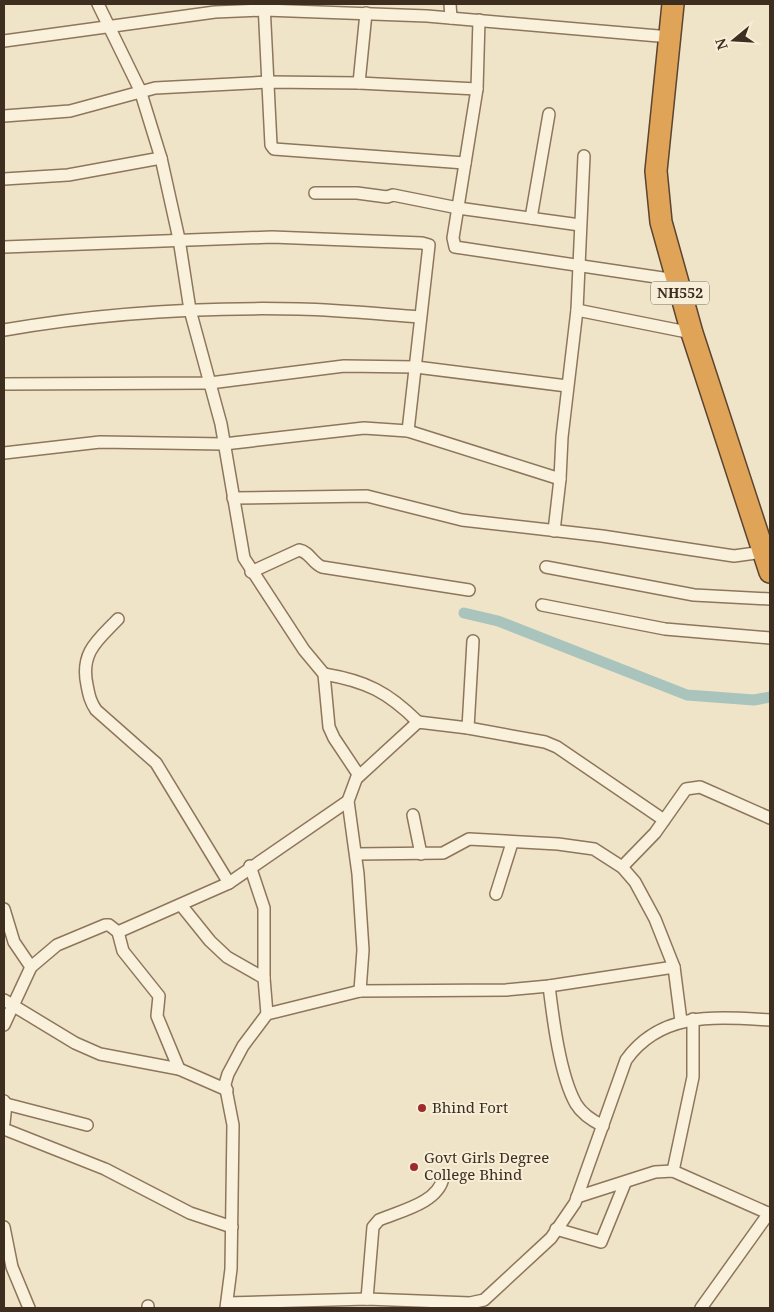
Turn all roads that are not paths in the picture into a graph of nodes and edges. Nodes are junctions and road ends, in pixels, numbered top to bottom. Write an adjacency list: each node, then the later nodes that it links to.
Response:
1 (98, 4): 8 (street)
2 (450, 4): 6 (street)
3 (673, 4): 9 (highway, NH552)
4 (264, 7): 5 (street); 8 (street); 11 (street)
5 (366, 13): 6 (street); 12 (street)
6 (451, 18): 7 (street)
7 (480, 20): 9 (street); 13 (street)
8 (109, 26): 10 (street); 14 (street)
9 (670, 37): 28 (highway, NH552)
10 (4, 41)
11 (269, 82): 12 (street); 14 (street); 19 (street)
12 (359, 83): 13 (street)
13 (477, 89): 19 (street)
14 (140, 90): 16 (street); 18 (street)
15 (549, 114): 23 (street)
16 (4, 116)
17 (584, 156): 24 (street)
18 (161, 158): 20 (street); 25 (street)
19 (465, 163): 22 (street)
20 (4, 179)
21 (315, 193): 22 (street)
22 (458, 208): 23 (street); 27 (street)
23 (531, 218): 24 (street)
24 (580, 225): 27 (street)
25 (179, 239): 26 (street); 29 (street); 31 (street)
26 (4, 246)
27 (578, 264): 28 (street); 30 (street)
28 (676, 280): 33 (highway, NH552)
29 (190, 310): 31 (street); 32 (street); 35 (street)
30 (577, 310): 33 (street); 37 (street)
31 (420, 317): 34 (street)
32 (4, 330)
33 (692, 333): 44 (highway, NH552)
34 (416, 367): 35 (street); 37 (street); 38 (street)
35 (210, 383): 36 (street); 39 (street)
36 (4, 384)
37 (567, 386): 41 (street)
38 (408, 431): 39 (street); 41 (street)
39 (224, 444): 40 (street); 42 (street)
40 (4, 453)
41 (560, 479): 43 (street)
42 (233, 498): 43 (street); 46 (street)
43 (554, 531): 44 (street)
44 (764, 552): 47 (highway, NH552)
45 (546, 567): 49 (street)
46 (251, 572): 48 (street); 54 (street)
47 (770, 572)
48 (469, 590)
49 (770, 600)
50 (542, 605): 52 (street)
51 (118, 618): 67 (street)
52 (770, 638)
53 (473, 641): 56 (street)
54 (324, 674): 55 (street); 57 (street)
55 (418, 722): 56 (street); 57 (street)
56 (468, 728): 61 (street)
57 (357, 778): 58 (street)
58 (348, 801): 63 (street); 65 (street)
59 (412, 815): 64 (street)
60 (770, 818): 61 (street)
61 (664, 820): 66 (street)
62 (512, 843): 64 (street); 66 (street); 68 (street)
63 (356, 854): 64 (street); 76 (street)
64 (421, 854)
65 (250, 866): 67 (street); 74 (street)
66 (622, 868): 73 (street)
67 (229, 883): 69 (street)
68 (496, 894)
69 (181, 906): 71 (street); 74 (street)
70 (4, 909): 72 (street)
71 (118, 932): 72 (street); 83 (street)
72 (31, 967): 77 (street)
73 (674, 967): 75 (street); 81 (street)
74 (264, 978): 78 (street)
75 (549, 986): 76 (street); 88 (street)
76 (360, 991): 78 (street)
77 (9, 1003): 82 (street); 83 (street)
78 (267, 1014): 84 (street)
79 (693, 1019): 80 (street); 81 (street); 90 (street)
80 (770, 1020)
81 (681, 1021): 88 (street)
82 (4, 1025)
83 (179, 1069): 84 (street)
84 (227, 1090): 96 (street)
85 (5, 1103): 86 (street); 87 (street)
86 (4, 1123)
87 (88, 1125)
88 (603, 1126): 93 (street)
89 (4, 1129): 96 (street)
90 (673, 1172): 92 (street); 94 (street)
91 (444, 1178): 98 (street)
92 (625, 1183): 93 (street); 97 (street)
93 (577, 1197): 97 (street)
94 (770, 1213): 103 (street)
95 (4, 1227): 102 (street)
96 (232, 1227): 100 (street)
97 (556, 1229): 99 (street)
98 (368, 1299): 100 (street); 101 (street)
99 (488, 1304): 101 (street)
100 (227, 1306)
101 (470, 1306)
102 (29, 1308)
103 (702, 1308)

